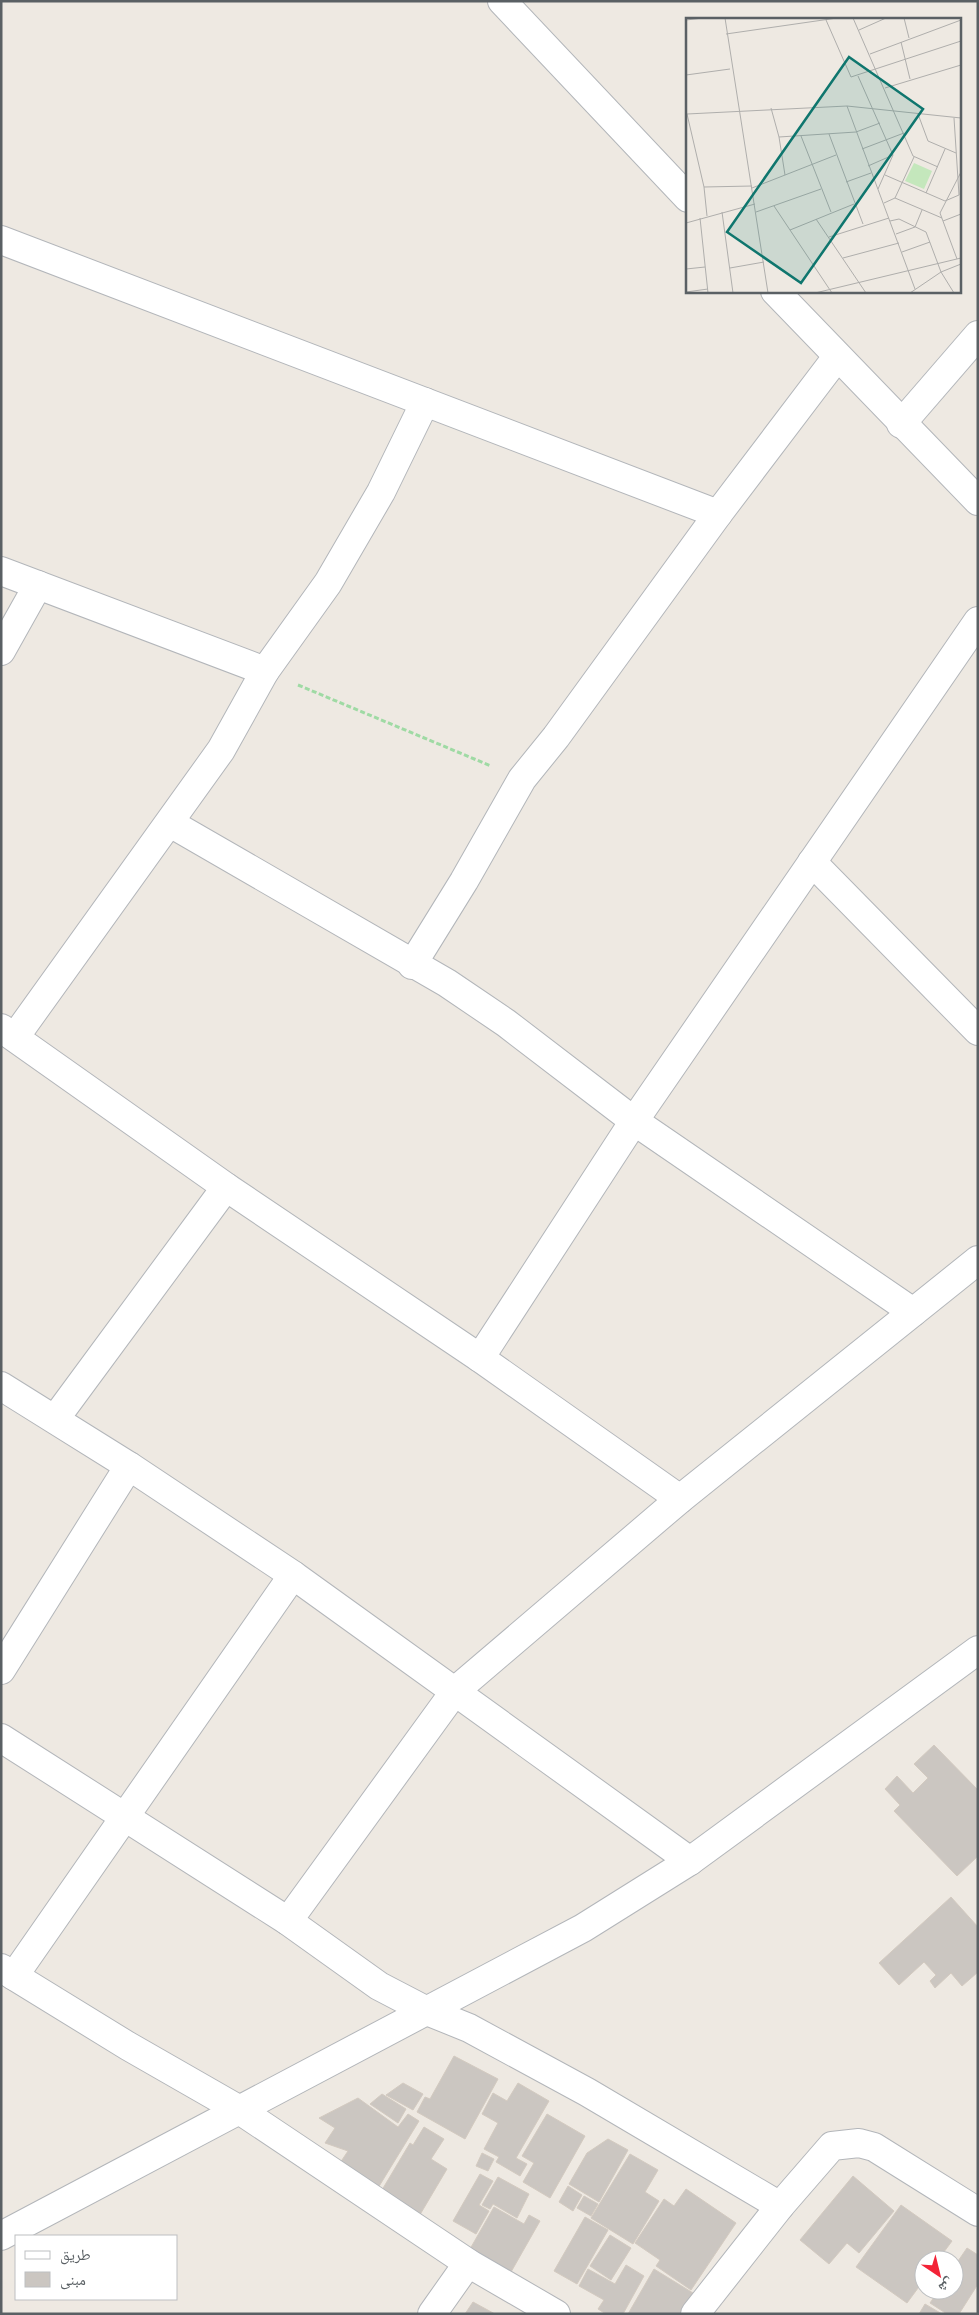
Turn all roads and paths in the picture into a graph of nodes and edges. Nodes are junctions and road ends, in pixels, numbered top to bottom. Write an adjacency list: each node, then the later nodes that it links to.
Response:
1 (502, 1): 2 (street)
2 (686, 196)
3 (1, 240): 7 (street)
4 (776, 292): 6 (street)
5 (978, 335): 8 (street)
6 (837, 357): 8 (street); 10 (street)
7 (425, 402): 10 (street); 15 (street)
8 (901, 424): 9 (street)
9 (978, 501)
10 (718, 514): 16 (street)
11 (1, 571): 12 (street)
12 (38, 585): 14 (street); 15 (street)
13 (978, 621): 18 (street)
14 (1, 651)
15 (265, 671): 16 (path); 17 (street)
16 (522, 779): 19 (street)
17 (170, 823): 19 (street); 21 (street)
18 (812, 862): 20 (street); 22 (street)
19 (412, 964): 22 (street)
20 (978, 1031)
21 (8, 1032): 23 (street)
22 (634, 1121): 25 (street); 26 (street)
23 (226, 1187): 26 (street); 28 (street)
24 (978, 1260): 25 (street)
25 (913, 1312): 30 (street)
26 (480, 1358): 30 (street)
27 (1, 1386): 28 (street)
28 (56, 1419): 29 (street)
29 (129, 1466): 31 (street); 33 (street)
30 (680, 1499): 34 (street)
31 (293, 1575): 34 (street); 36 (street)
32 (978, 1650): 37 (street)
33 (1, 1670)
34 (455, 1691): 37 (street); 38 (street)
35 (1, 1738): 36 (street)
36 (125, 1816): 38 (street); 39 (street)
37 (690, 1861): 40 (street)
38 (288, 1921): 40 (street)
39 (7, 1972): 41 (street)
40 (426, 2011): 41 (street); 42 (street)
41 (238, 2109): 44 (street); 45 (street)
42 (780, 2206): 43 (street); 48 (street)
43 (978, 2212)
44 (3, 2233)
45 (468, 2263): 46 (street); 47 (street)
46 (432, 2314)
47 (556, 2314)
48 (694, 2314)

